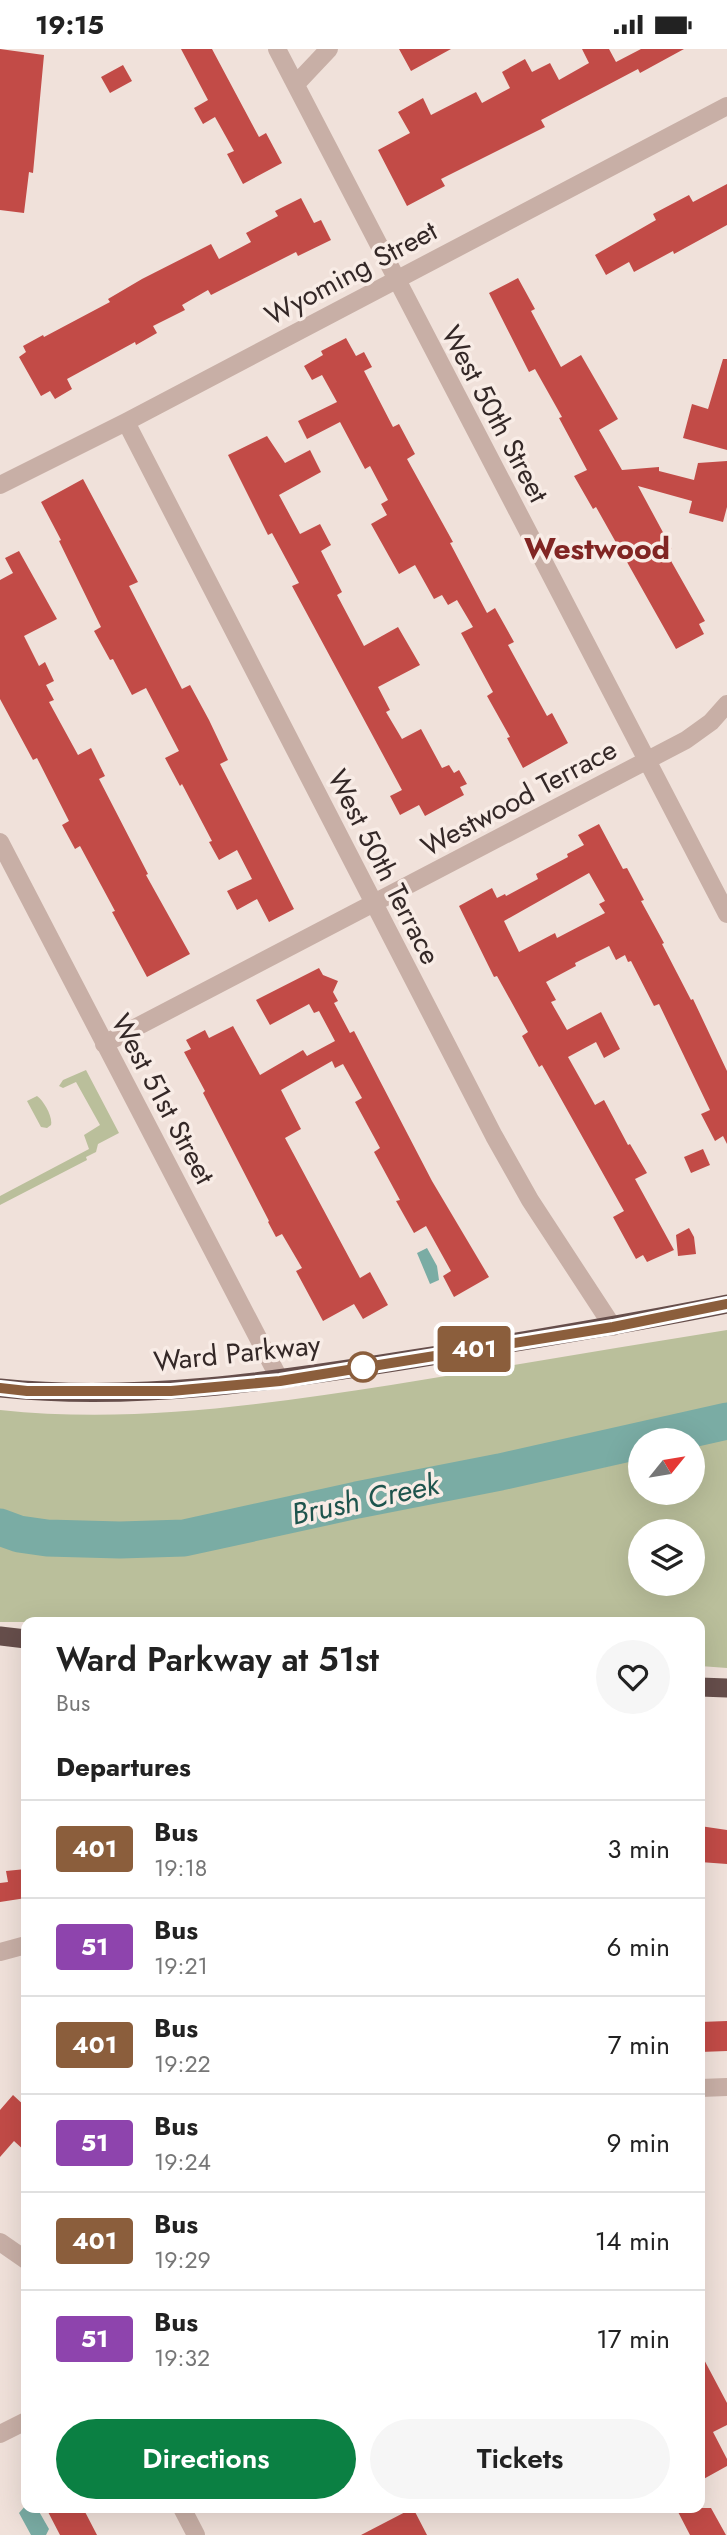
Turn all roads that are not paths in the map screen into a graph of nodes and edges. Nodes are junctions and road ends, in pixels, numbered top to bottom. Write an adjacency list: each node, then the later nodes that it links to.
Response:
1 (277, 49): 3 (street, West 50th Street)
2 (329, 49): 3 (street)
3 (296, 84): 5 (street, West 50th Street)
4 (727, 106): 5 (street, Wyoming Street)
5 (395, 279): 6 (street, Wyoming Street); 9 (street, West 50th Street)
6 (126, 422): 7 (street, Wyoming Street); 11 (street, West 50th Terrace)
7 (0, 485)
8 (727, 704): 9 (street, Westwood Terrace)
9 (646, 761): 11 (street, Westwood Terrace); 12 (street, West 50th Street)
10 (0, 842): 13 (street, West 51st Street)
11 (373, 904): 13 (street, Westwood Terrace); 15 (street, West 50th Terrace)
12 (727, 914)
13 (104, 1044): 16 (street, West 51st Street)
14 (727, 1304): 15 (highway, Ward Parkway)
15 (613, 1327): 16 (highway, Ward Parkway)
16 (280, 1381): 17 (highway, Ward Parkway)
17 (0, 1388)
18 (0, 1636): 19 (highway)
19 (21, 1638)
20 (705, 1687): 21 (highway)
21 (727, 1688)
22 (21, 1946): 23 (street)
23 (0, 1952)
24 (727, 2087): 25 (street)
25 (705, 2088)
26 (0, 2242): 27 (street)
27 (21, 2257)
28 (21, 2424): 29 (street)
29 (0, 2434)
30 (185, 2513): 31 (street)
31 (196, 2535)

